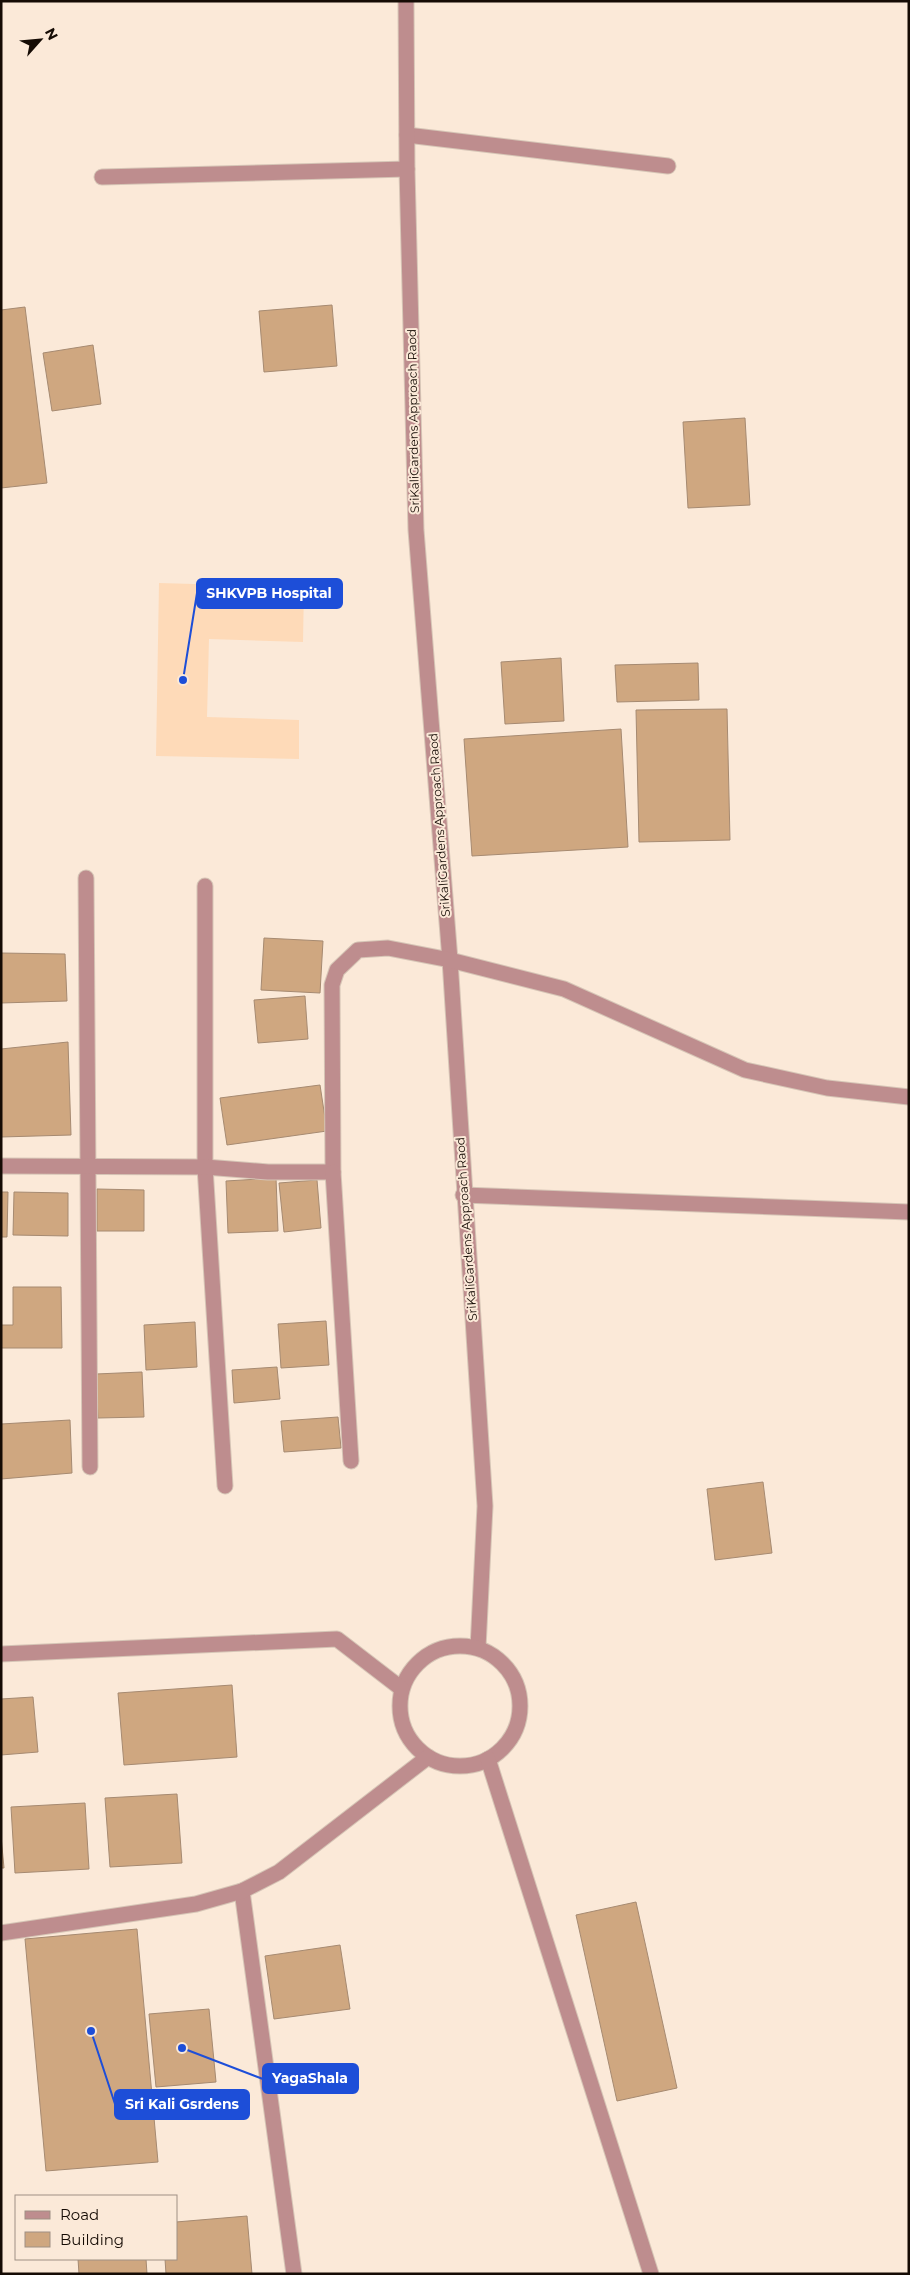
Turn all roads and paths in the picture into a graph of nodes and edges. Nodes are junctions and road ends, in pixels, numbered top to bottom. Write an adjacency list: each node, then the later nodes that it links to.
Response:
1 (406, 1): 2 (street, SriKaliGardens Approach Raod)
2 (407, 135): 3 (street); 4 (street, SriKaliGardens Approach Raod)
3 (668, 166)
4 (407, 169): 5 (street); 8 (street, SriKaliGardens Approach Raod)
5 (102, 177)
6 (86, 878): 11 (street)
7 (205, 886): 12 (street)
8 (450, 960): 9 (street); 13 (street); 14 (street, SriKaliGardens Approach Raod)
9 (909, 1097)
10 (1, 1166): 11 (street)
11 (87, 1166): 12 (street); 17 (street)
12 (205, 1167): 13 (street); 18 (street)
13 (333, 1172): 16 (street)
14 (463, 1195): 15 (street); 19 (street, SriKaliGardens Approach Raod)
15 (909, 1212)
16 (352, 1461)
17 (90, 1467)
18 (226, 1486)
19 (478, 1648): 21 (street); 23 (street)
20 (1, 1654): 21 (street)
21 (402, 1689): 22 (street)
22 (428, 1757): 23 (street); 24 (street)
23 (488, 1759): 27 (street)
24 (242, 1891): 25 (street); 26 (street)
25 (1, 1934)
26 (294, 2274)
27 (651, 2274)

